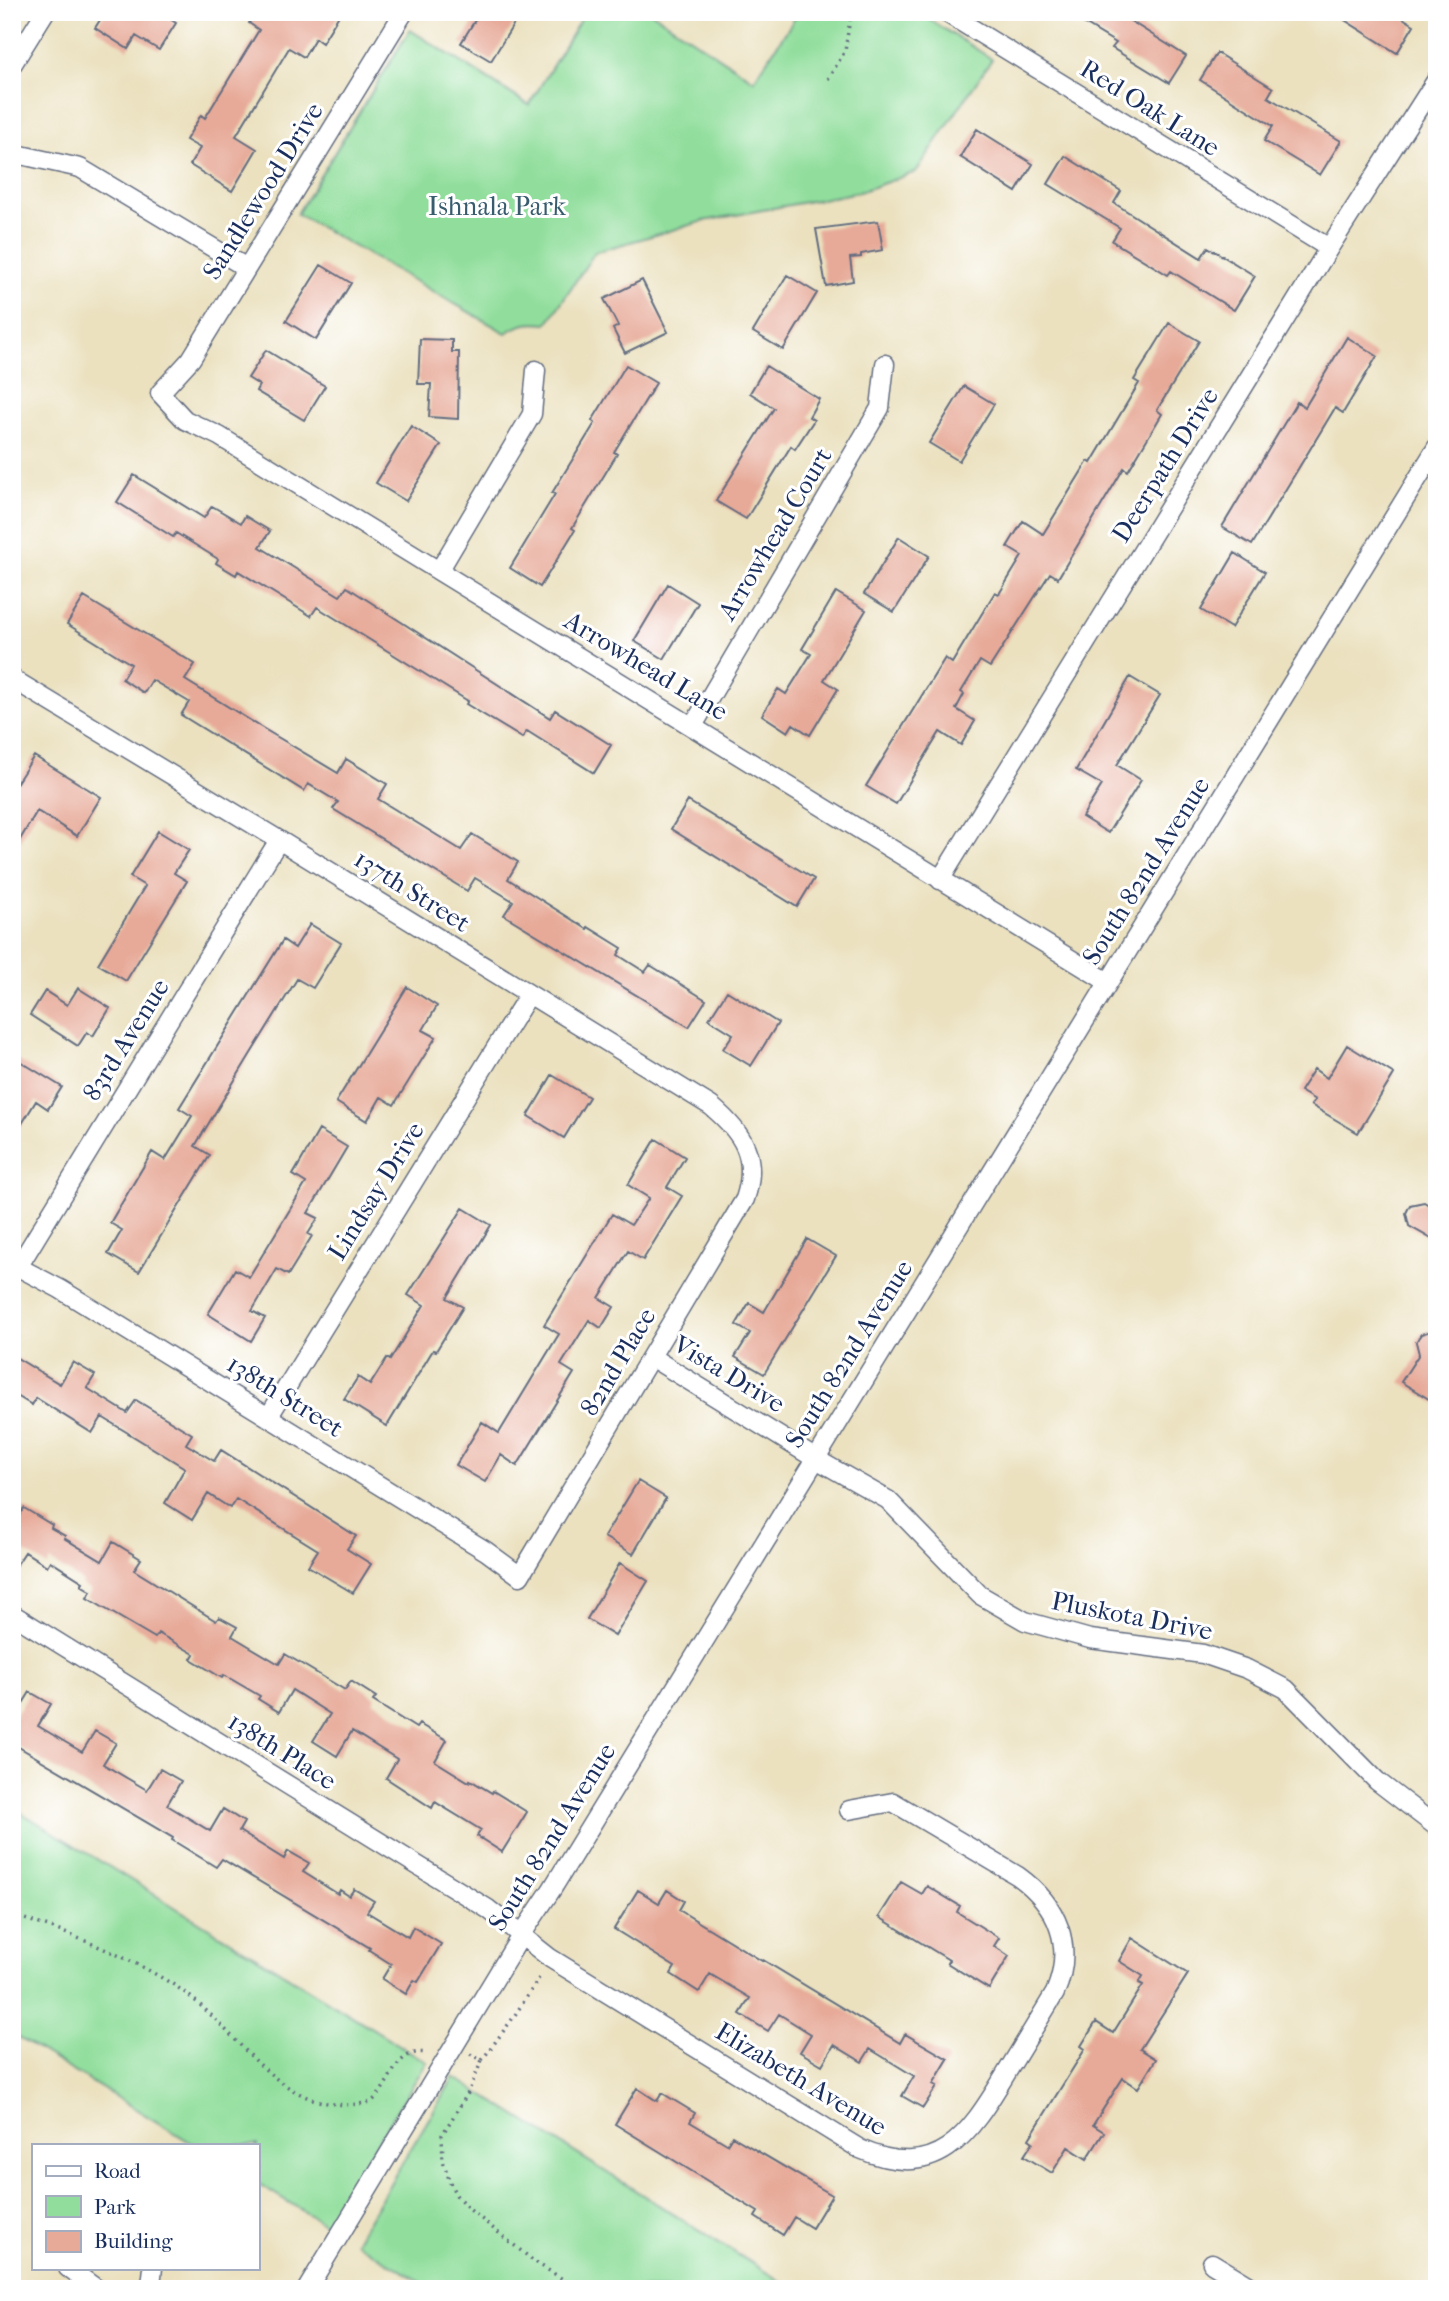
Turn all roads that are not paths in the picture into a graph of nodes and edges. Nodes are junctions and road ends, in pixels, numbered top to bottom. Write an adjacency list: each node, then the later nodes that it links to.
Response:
1 (45, 12): 4 (street)
2 (404, 12): 8 (street, Sandlewood Drive)
3 (945, 12): 7 (street, Red Oak Lane)
4 (12, 65)
5 (1437, 79): 7 (street, Deerpath Drive)
6 (12, 153): 8 (street)
7 (1328, 248): 17 (street, Deerpath Drive)
8 (246, 267): 11 (street, Sandlewood Drive)
9 (885, 364): 15 (street, Arrowhead Court)
10 (536, 370): 13 (street)
11 (160, 393): 13 (street, Arrowhead Lane)
12 (1437, 447): 18 (street, South 82nd Avenue)
13 (439, 571): 15 (street, Arrowhead Lane)
14 (14, 684): 16 (street, 137th Street)
15 (693, 726): 17 (street, Arrowhead Lane)
16 (279, 840): 19 (street, 137th Street); 21 (street, 83rd Avenue)
17 (940, 880): 18 (street, Arrowhead Lane)
18 (1108, 982): 24 (street, South 82nd Avenue)
19 (529, 994): 20 (street, 137th Street); 23 (street, Lindsay Drive)
20 (751, 1171): 22 (street, 82nd Place)
21 (18, 1267): 23 (street, 138th Street)
22 (651, 1357): 24 (street, Vista Drive); 25 (street, 82nd Place)
23 (269, 1416): 25 (street, 138th Street)
24 (816, 1459): 28 (street, Pluskota Drive); 29 (street, South 82nd Avenue)
25 (520, 1576)
26 (12, 1614): 29 (street, 138th Place)
27 (849, 1810): 29 (street, Elizabeth Avenue)
28 (1437, 1827)
29 (522, 1934): 35 (street, South 82nd Avenue)
30 (1213, 2263): 36 (street)
31 (71, 2270): 33 (street)
32 (153, 2270): 34 (street)
33 (97, 2289)
34 (145, 2289)
35 (307, 2289)
36 (1255, 2289)

